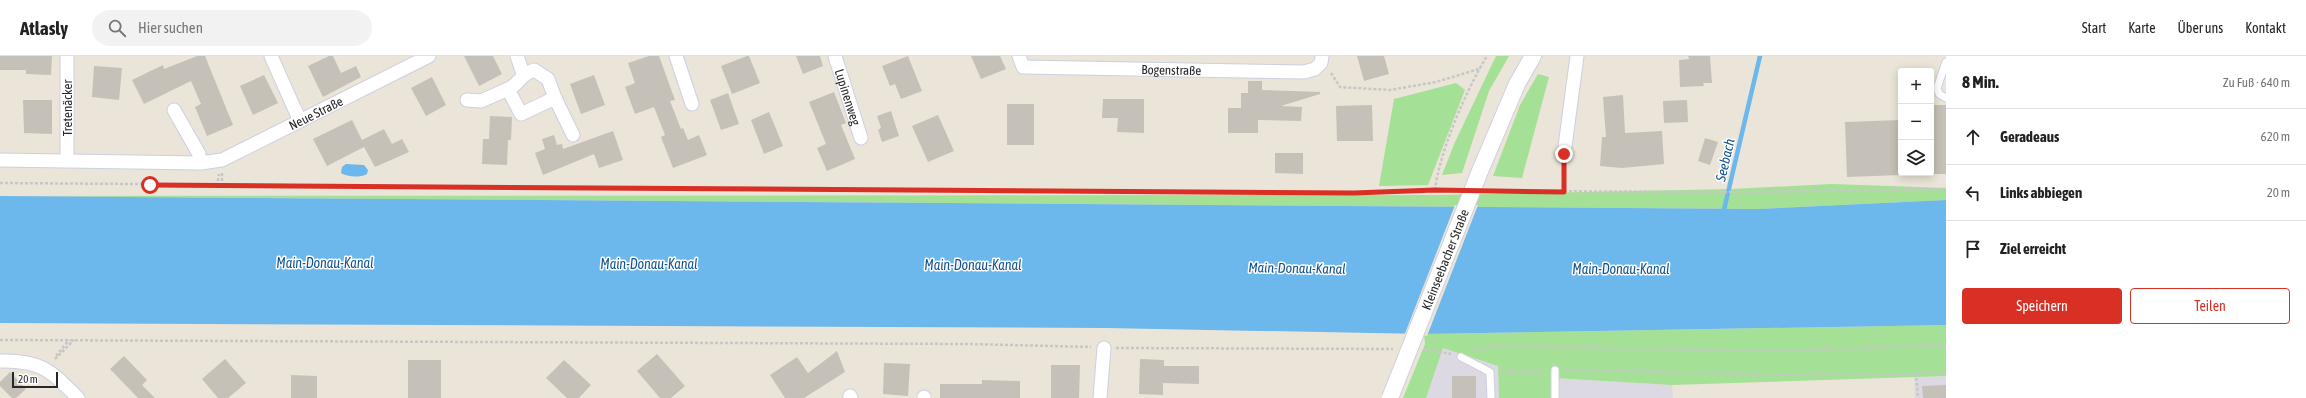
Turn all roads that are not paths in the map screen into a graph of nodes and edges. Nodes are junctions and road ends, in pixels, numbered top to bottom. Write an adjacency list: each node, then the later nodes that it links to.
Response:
1 (66, 56): 24 (street, Tretenäcker)
2 (271, 56): 19 (street)
3 (429, 56): 19 (street, Neue Straße)
4 (516, 56): 12 (street)
5 (676, 56): 17 (street)
6 (835, 56): 21 (street, Lupinenweg)
7 (1019, 56): 8 (street, Bogenstraße)
8 (1322, 56)
9 (1533, 56): 32 (street, Kleinseebacher Straße, bridge)
10 (1577, 56): 22 (street)
11 (1946, 62): 15 (lane)
12 (523, 74): 13 (street); 14 (street)
13 (508, 89): 14 (street); 16 (street)
14 (555, 98): 20 (street)
15 (1946, 98)
16 (467, 100)
17 (692, 104)
18 (174, 110): 25 (street)
19 (300, 121): 25 (street, Neue Straße)
20 (573, 135)
21 (861, 138)
22 (1564, 154)
23 (0, 160): 24 (street, Neue Straße)
24 (67, 160): 25 (street, Neue Straße)
25 (200, 163)
26 (1104, 348): 31 (street)
27 (1461, 357): 33 (lane)
28 (0, 361): 30 (street)
29 (1555, 370): 34 (lane)
30 (78, 398)
31 (1100, 398)
32 (1390, 398)
33 (1491, 398)
34 (1555, 398)

